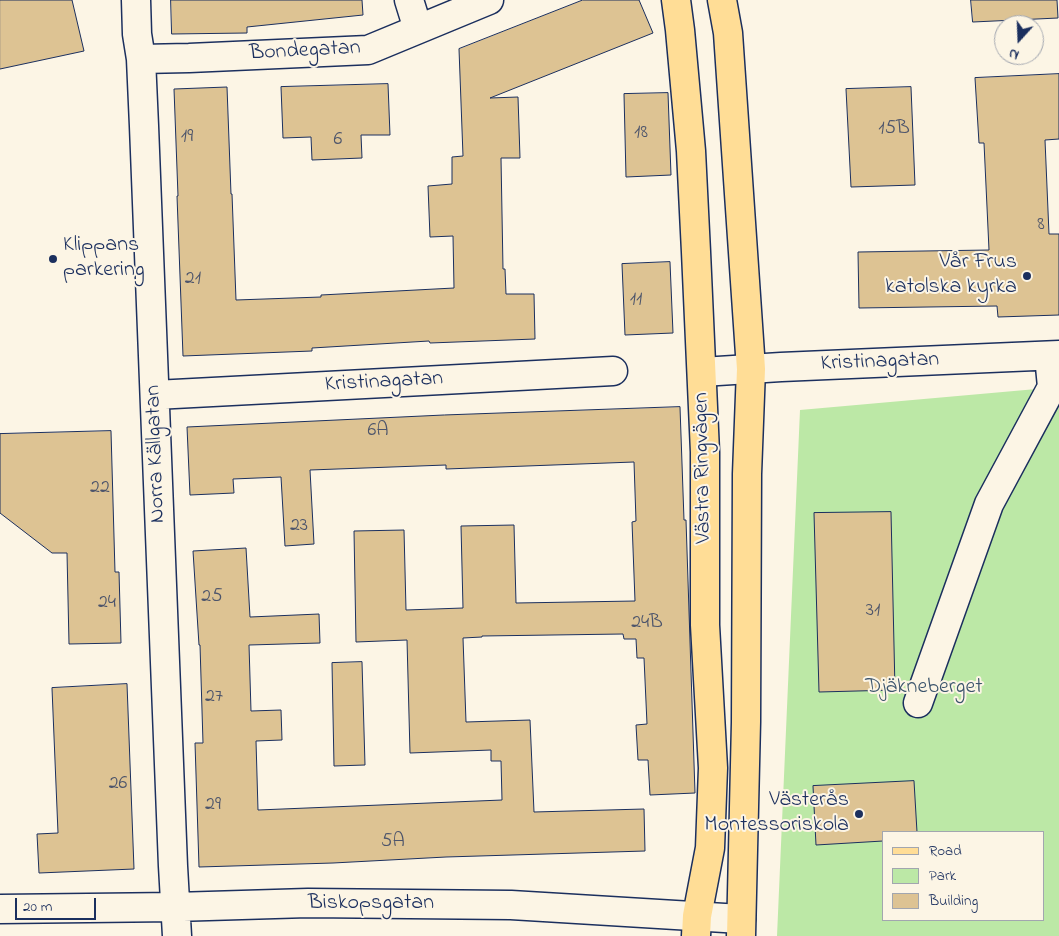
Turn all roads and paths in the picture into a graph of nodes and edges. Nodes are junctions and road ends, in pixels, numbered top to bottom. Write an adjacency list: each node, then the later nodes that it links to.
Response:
1 (136, 0): 7 (street, Norra Källgatan)
2 (409, 0): 6 (street)
3 (489, 0): 6 (street, Bondegatan)
4 (676, 0): 11 (main road, Västra Ringvägen)
5 (722, 0): 9 (main road, Västra Ringvägen)
6 (418, 29): 7 (street, Bondegatan)
7 (141, 59): 12 (street, Norra Källgatan)
8 (1054, 355): 9 (street, Kristinagatan); 13 (street)
9 (751, 369): 11 (street, Kristinagatan); 17 (main road, Västra Ringvägen)
10 (613, 371): 12 (street, Kristinagatan)
11 (702, 372): 16 (main road, Västra Ringvägen)
12 (155, 395): 14 (street, Norra Källgatan)
13 (918, 703)
14 (175, 908): 15 (street, Biskopsgatan); 16 (street, Biskopsgatan); 18 (street, Norra Källgatan)
15 (0, 909)
16 (697, 926): 17 (street, Biskopsgatan)
17 (741, 927)
18 (177, 936)

